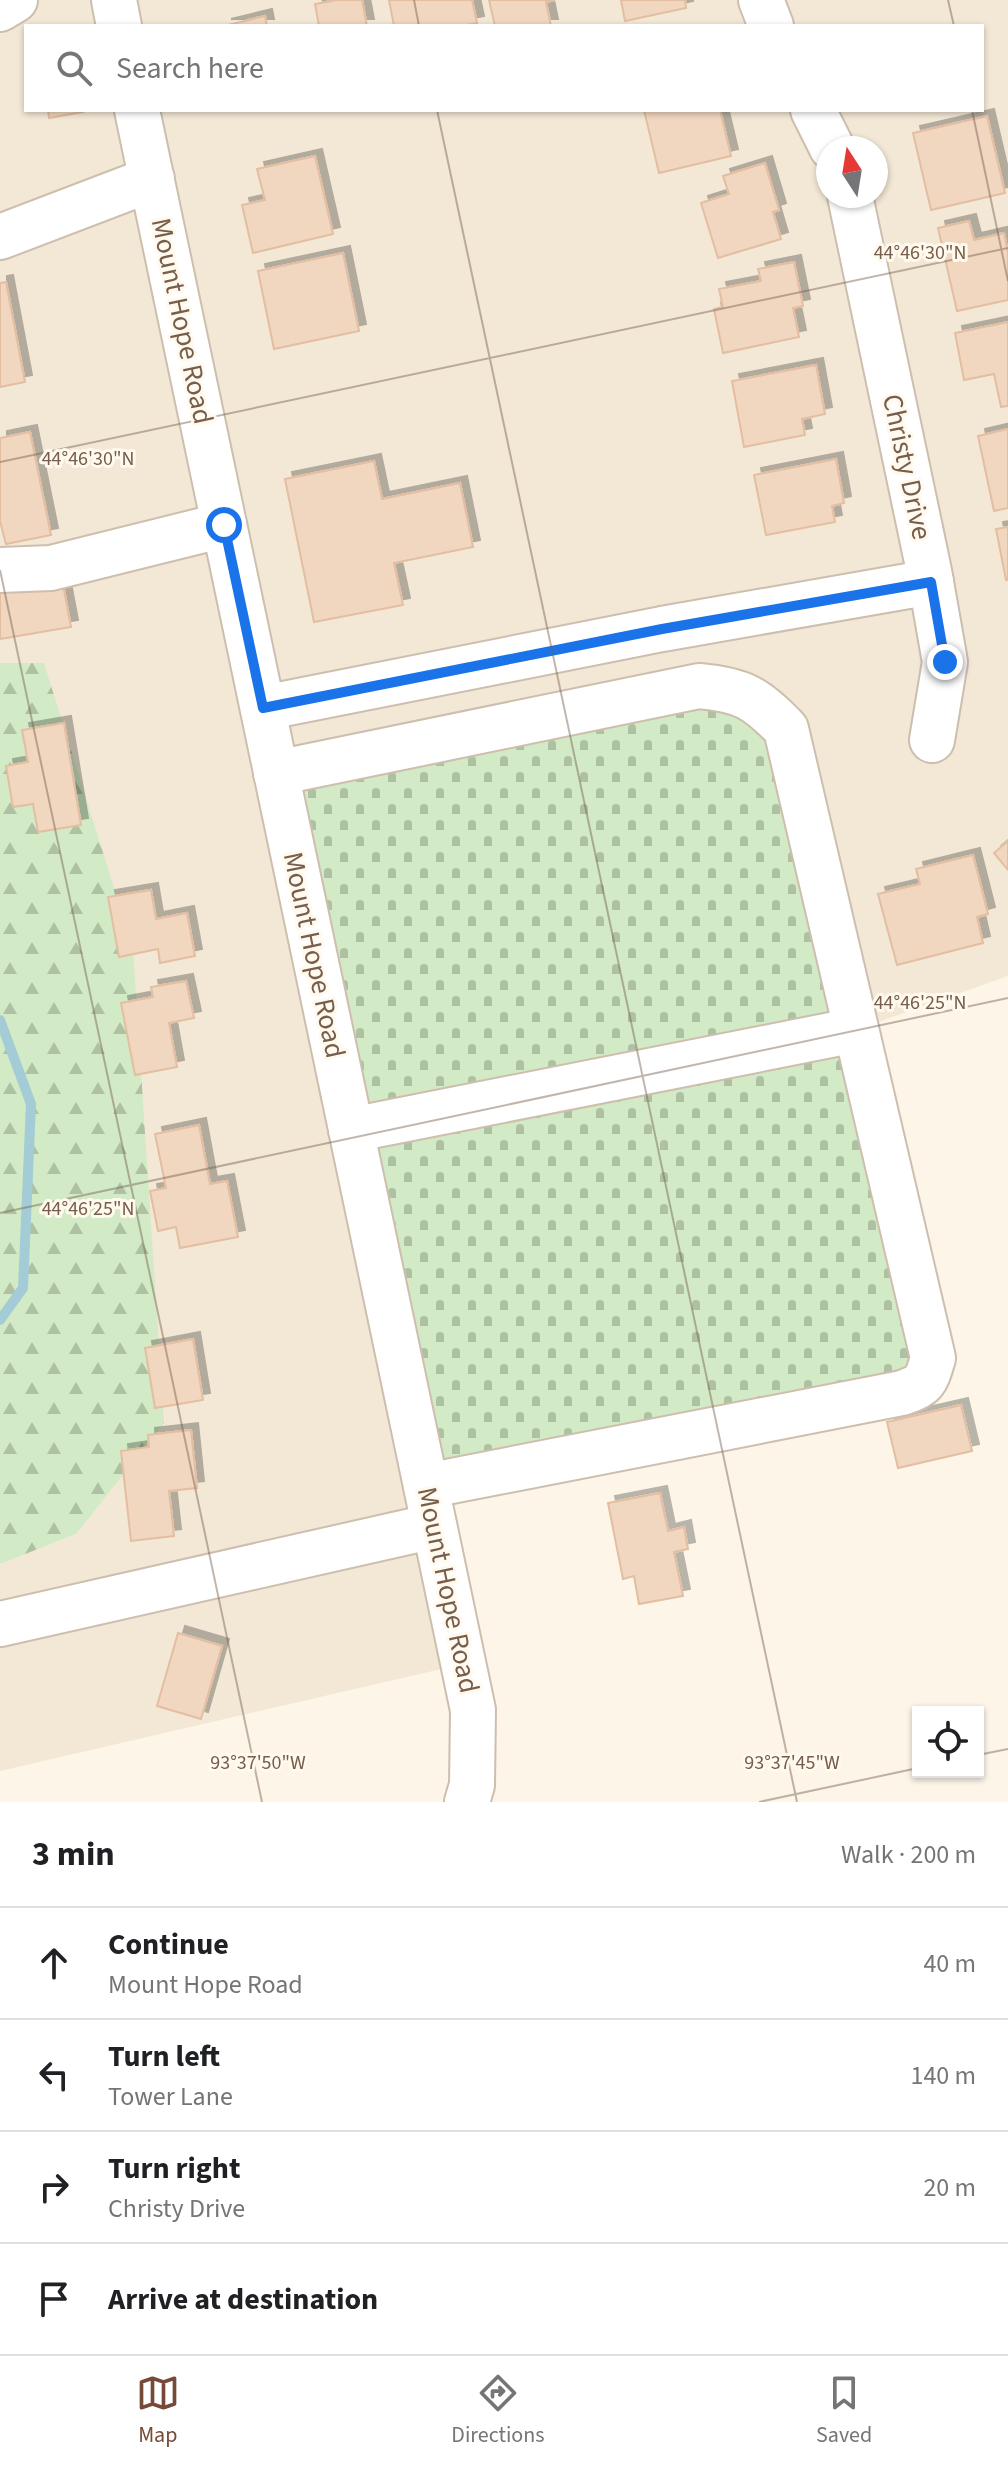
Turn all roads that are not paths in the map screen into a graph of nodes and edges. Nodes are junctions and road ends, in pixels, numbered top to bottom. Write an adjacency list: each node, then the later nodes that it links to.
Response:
1 (15, 0): 4 (street)
2 (114, 0): 5 (street)
3 (761, 0): 6 (street)
4 (0, 9)
5 (119, 24)
6 (770, 24)
7 (137, 112): 10 (street, Mount Hope Road)
8 (814, 112): 9 (street)
9 (826, 136)
10 (152, 179): 12 (street); 13 (street, Mount Hope Road)
11 (853, 208): 15 (street, Christy Drive)
12 (0, 237)
13 (224, 525): 14 (street); 16 (street, Mount Hope Road)
14 (0, 570)
15 (931, 582): 16 (street); 17 (street, Christy Drive)
16 (263, 708): 18 (street, Mount Hope Road)
17 (932, 740)
18 (276, 773): 19 (street); 20 (street, Mount Hope Road)
19 (856, 1030): 20 (street); 21 (street)
20 (351, 1130): 21 (street, Mount Hope Road)
21 (430, 1506): 22 (street); 23 (street, Mount Hope Road)
22 (0, 1624)
23 (467, 1802)

